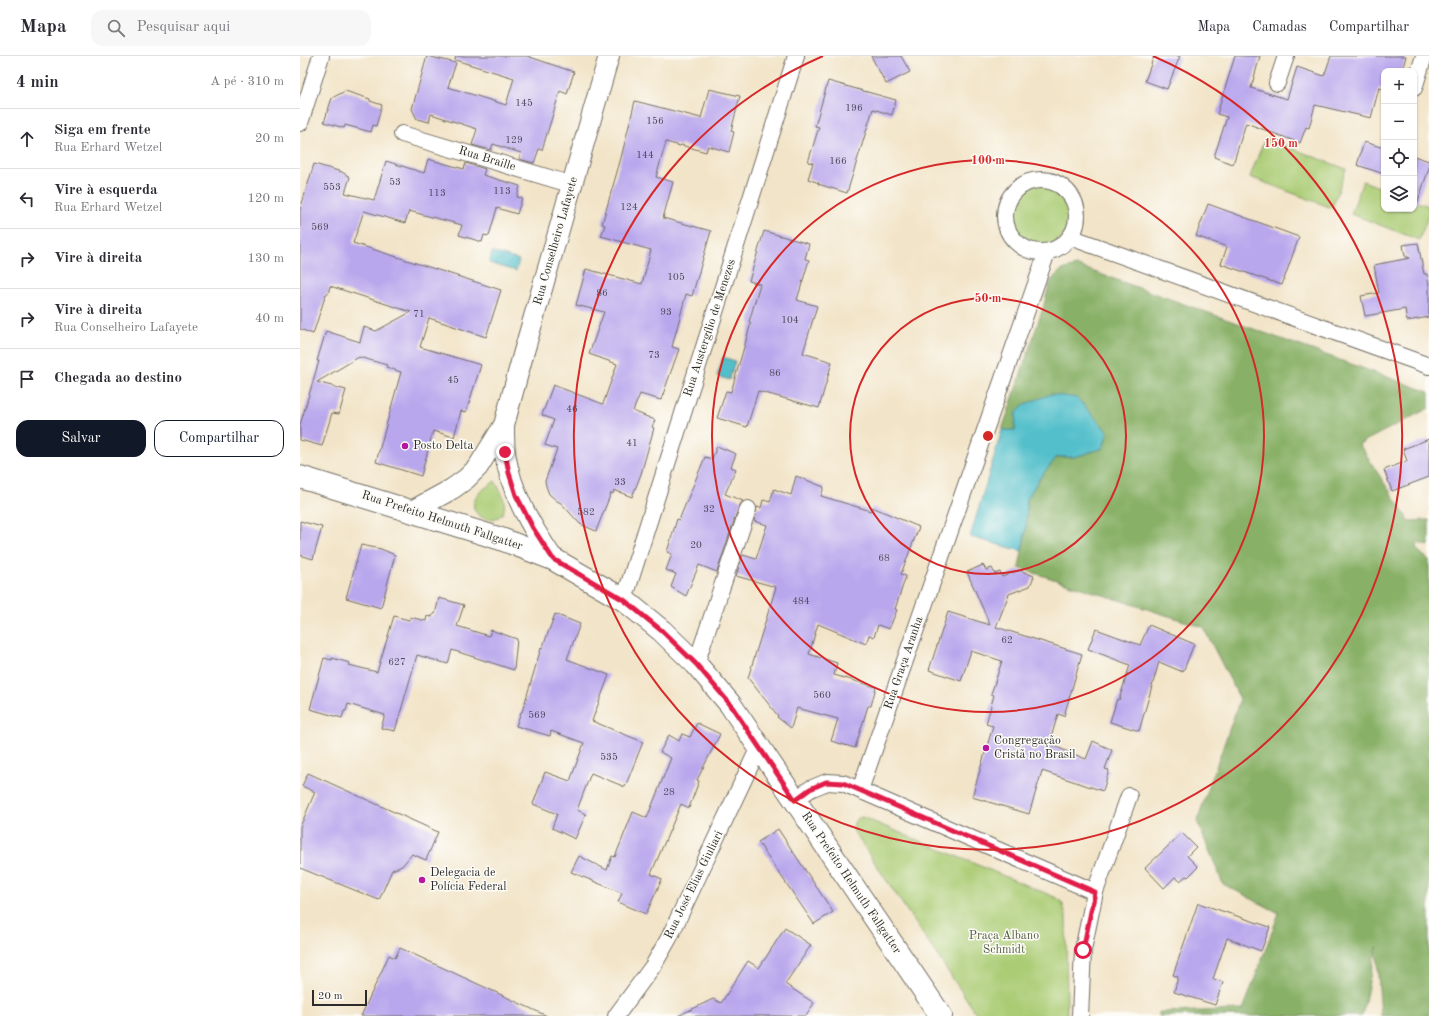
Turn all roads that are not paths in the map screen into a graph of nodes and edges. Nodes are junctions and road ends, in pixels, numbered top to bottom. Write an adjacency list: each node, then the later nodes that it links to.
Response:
1 (321, 56): 8 (street)
2 (610, 56): 10 (street, Rua Conselheiro Lafayete)
3 (796, 56): 19 (street, Rua Austergílio de Menezes)
4 (1286, 56): 7 (street)
5 (1424, 56): 6 (street)
6 (1417, 78)
7 (1277, 83)
8 (300, 122)
9 (402, 134): 10 (street, Rua Braille)
10 (573, 185): 14 (street, Rua Conselheiro Lafayete)
11 (1070, 237): 12 (street); 12 (street); 13 (street)
12 (1047, 252): 22 (street, Rua Graça Aranha)
13 (1429, 366)
14 (504, 425): 17 (street, Rua Conselheiro Lafayete); 18 (street, Rua Conselheiro Lafayete)
15 (300, 477): 17 (main road, Rua Prefeito Helmuth Fallgatter)
16 (748, 509): 20 (street)
17 (412, 510): 18 (main road, Rua Prefeito Helmuth Fallgatter)
18 (553, 559): 19 (main road, Rua Prefeito Helmuth Fallgatter)
19 (624, 600): 20 (main road, Rua Prefeito Helmuth Fallgatter)
20 (696, 664): 21 (main road, Rua Prefeito Helmuth Fallgatter)
21 (759, 747): 24 (main road, Rua Prefeito Helmuth Fallgatter); 26 (street, Rua José Elias Giuliari)
22 (860, 790): 24 (street); 25 (street)
23 (1129, 796): 25 (street)
24 (795, 800): 27 (main road, Rua Prefeito Helmuth Fallgatter)
25 (1095, 892): 28 (street)
26 (616, 1016)
27 (941, 1016)
28 (1080, 1016)

